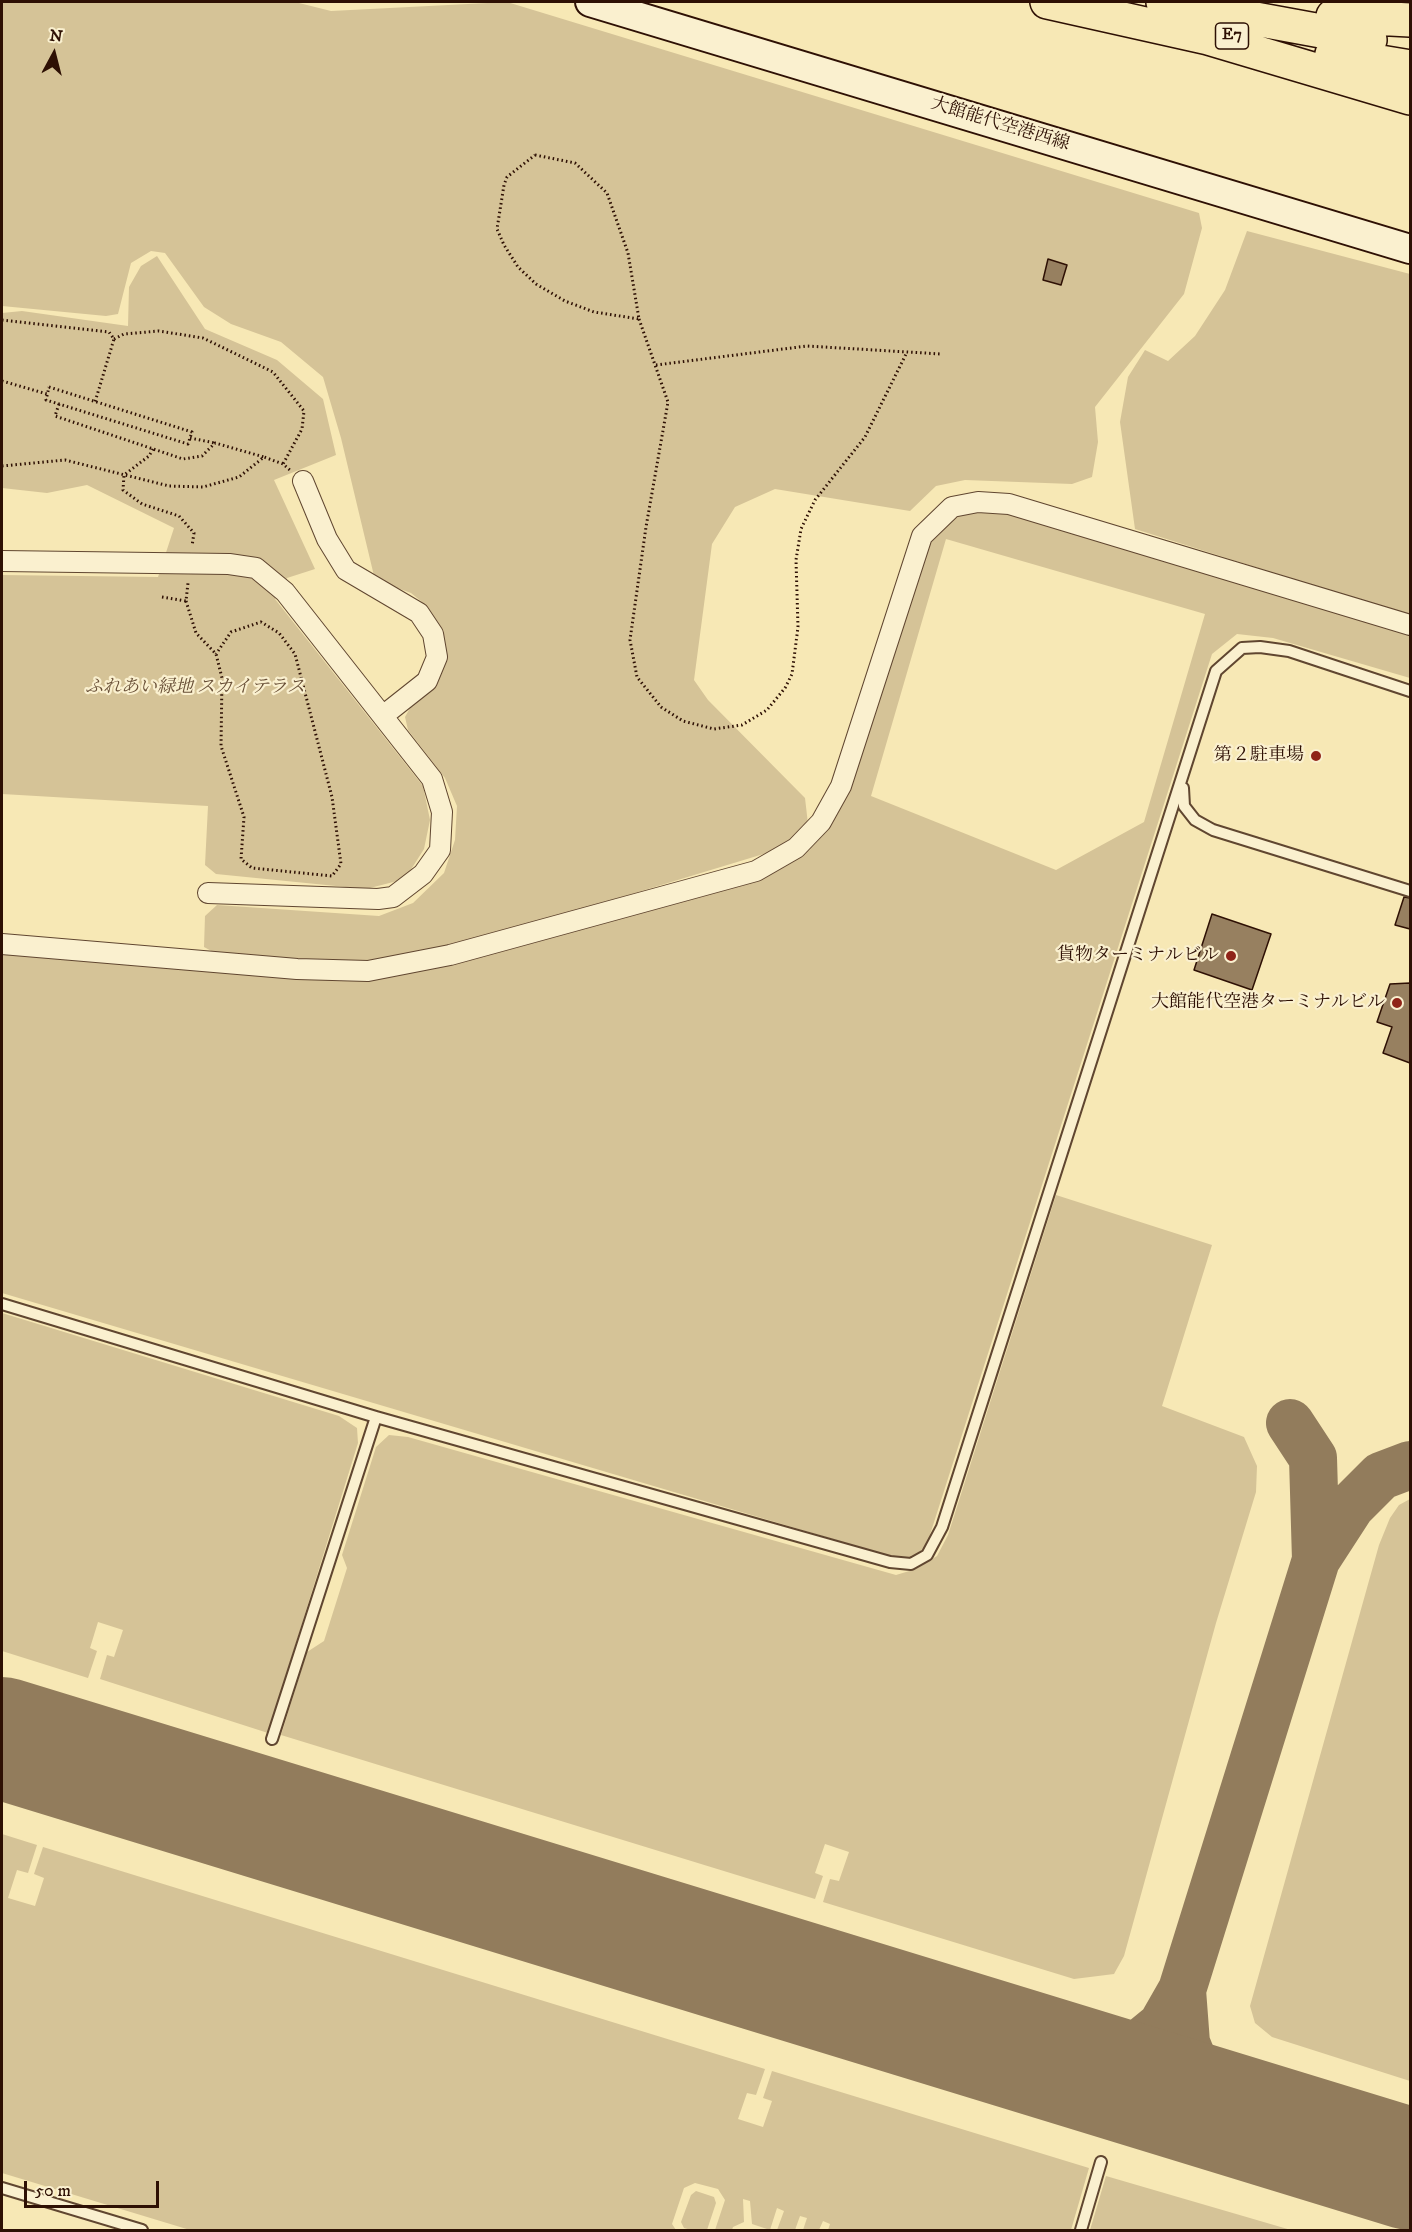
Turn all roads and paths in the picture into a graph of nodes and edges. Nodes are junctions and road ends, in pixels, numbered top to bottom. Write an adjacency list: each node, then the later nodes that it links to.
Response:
1 (590, 2): 10 (main road, 大館能代空港西線)
2 (1047, 2): 9 (highway)
3 (1054, 2): 8 (highway, E7)
4 (1163, 2): 7 (highway, E7)
5 (1218, 2): 6 (highway)
6 (1410, 20)
7 (1410, 47)
8 (1410, 68)
9 (1410, 98)
10 (1410, 249)
11 (639, 319): 11 (path); 16 (path)
12 (2, 320): 13 (path)
13 (114, 339): 19 (path); 25 (path)
14 (907, 352): 15 (path); 16 (path); 16 (path)
15 (940, 354)
16 (655, 365)
17 (2, 381): 18 (path)
18 (47, 394): 19 (path); 20 (path)
19 (95, 402): 21 (path)
20 (59, 404): 21 (path); 23 (path)
21 (190, 438): 22 (path)
22 (215, 443): 23 (path); 24 (path)
23 (153, 448): 27 (path)
24 (264, 457): 25 (path); 27 (path)
25 (283, 464): 28 (path)
26 (2, 466): 27 (path)
27 (124, 475): 30 (path)
28 (303, 481): 36 (street)
29 (2, 561): 30 (street)
30 (190, 564): 32 (path); 36 (street)
31 (162, 597): 32 (path)
32 (186, 601): 34 (path)
33 (1410, 626): 40 (street)
34 (216, 654): 34 (path)
35 (1410, 691): 37 (lane)
36 (384, 715): 39 (street)
37 (1182, 782): 38 (lane); 42 (lane)
38 (1410, 891)
39 (208, 893)
40 (2, 944)
41 (2, 1304): 42 (lane)
42 (376, 1418): 43 (lane)
43 (272, 1739)
44 (1101, 2162): 47 (lane)
45 (2, 2188): 46 (lane)
46 (142, 2230)
47 (1081, 2230)

